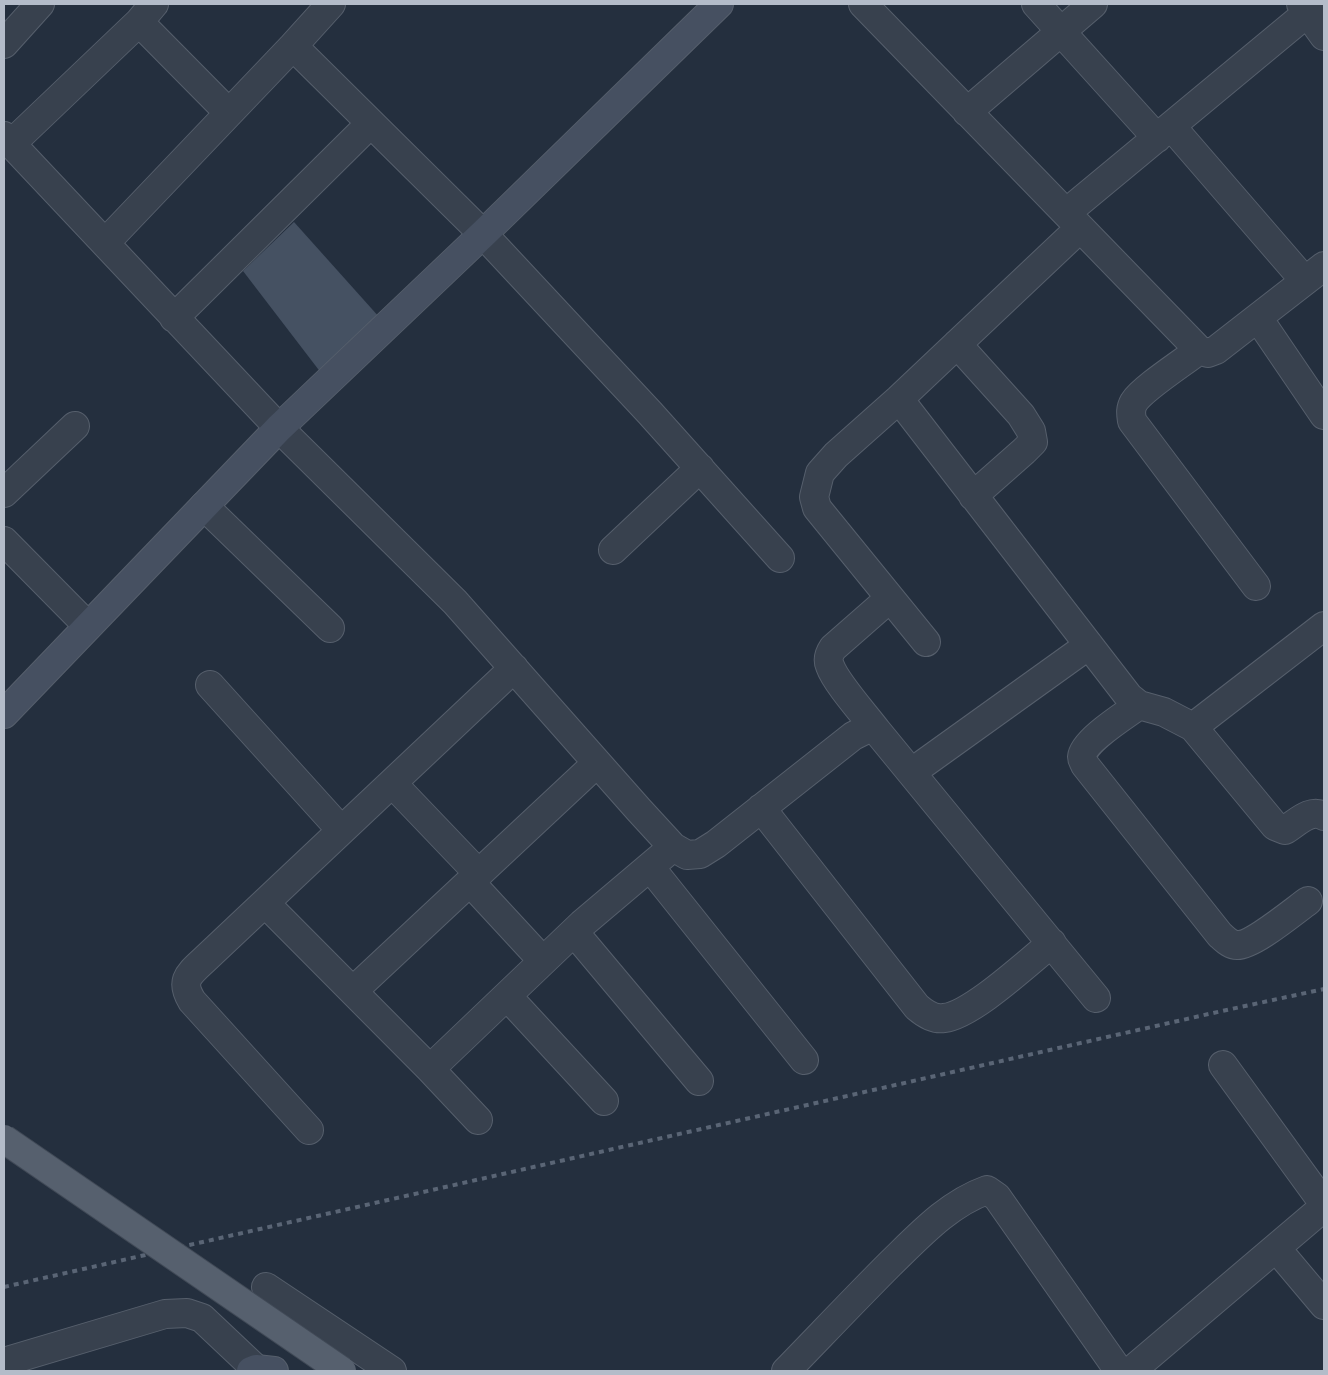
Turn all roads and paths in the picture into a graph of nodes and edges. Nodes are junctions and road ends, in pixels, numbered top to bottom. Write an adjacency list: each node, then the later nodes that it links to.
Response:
1 (40, 4): 11 (street)
2 (331, 4): 12 (street)
3 (863, 4): 13 (street)
4 (1036, 4): 9 (street)
5 (1093, 4): 9 (street)
6 (1309, 7): 10 (street); 16 (street)
7 (707, 8): 19 (street)
8 (144, 11): 14 (street); 17 (street)
9 (1061, 32): 13 (street); 16 (street)
10 (1324, 36)
11 (4, 44)
12 (292, 46): 14 (street); 15 (street)
13 (967, 112): 18 (street)
14 (229, 113): 20 (street)
15 (371, 123): 19 (street); 22 (street)
16 (1164, 132): 18 (street); 21 (street)
17 (7, 140): 20 (street)
18 (1073, 221): 24 (street); 25 (street)
19 (482, 234): 29 (street); 30 (street)
20 (105, 243): 22 (street)
21 (1315, 274): 23 (street)
22 (174, 318): 29 (street)
23 (1258, 318): 25 (street); 27 (street)
24 (957, 344): 26 (street); 32 (street)
25 (1199, 350): 37 (street)
26 (899, 399): 32 (street); 38 (street)
27 (1324, 415)
28 (75, 426): 31 (street)
29 (279, 428): 33 (street); 44 (street)
30 (700, 468): 35 (street); 36 (street)
31 (4, 493)
32 (973, 496): 43 (street)
33 (204, 506): 39 (street); 41 (street)
34 (4, 541): 39 (street)
35 (613, 550)
36 (780, 558)
37 (1256, 586)
38 (890, 598): 42 (street); 49 (street)
39 (88, 626): 47 (street)
40 (1324, 626): 48 (street)
41 (330, 628)
42 (926, 642)
43 (1089, 645): 46 (street); 51 (street)
44 (514, 668): 50 (street); 52 (street)
45 (210, 685): 55 (street)
46 (1140, 705): 48 (street); 59 (street)
47 (4, 714)
48 (1193, 727): 54 (street)
49 (877, 731): 51 (street); 53 (street)
50 (597, 763): 56 (street); 58 (street)
51 (912, 772): 62 (street)
52 (392, 783): 55 (street); 58 (street)
53 (761, 808): 56 (street); 62 (street)
54 (1324, 816)
55 (341, 830): 60 (street)
56 (673, 847): 57 (street)
57 (650, 867): 61 (street); 67 (street)
58 (474, 878): 63 (street); 64 (street)
59 (1308, 901)
60 (265, 902): 64 (street); 73 (street)
61 (574, 932): 63 (street); 70 (street)
62 (1052, 943): 66 (street)
63 (543, 961): 65 (street)
64 (353, 992): 69 (street)
65 (507, 996): 69 (street); 71 (street)
66 (1096, 998)
67 (804, 1060)
68 (1224, 1065): 75 (street)
69 (430, 1069): 72 (street)
70 (699, 1081)
71 (604, 1101)
72 (478, 1120)
73 (309, 1130)
74 (4, 1139): 81 (main road, bridge)
75 (1324, 1206): 76 (street)
76 (1276, 1248): 78 (street); 85 (street)
77 (266, 1287): 82 (street)
78 (1324, 1305)
79 (4, 1362): 80 (street)
80 (260, 1371)
81 (342, 1371)
82 (392, 1371)
83 (786, 1371): 84 (street)
84 (1119, 1371)
85 (1131, 1371)

